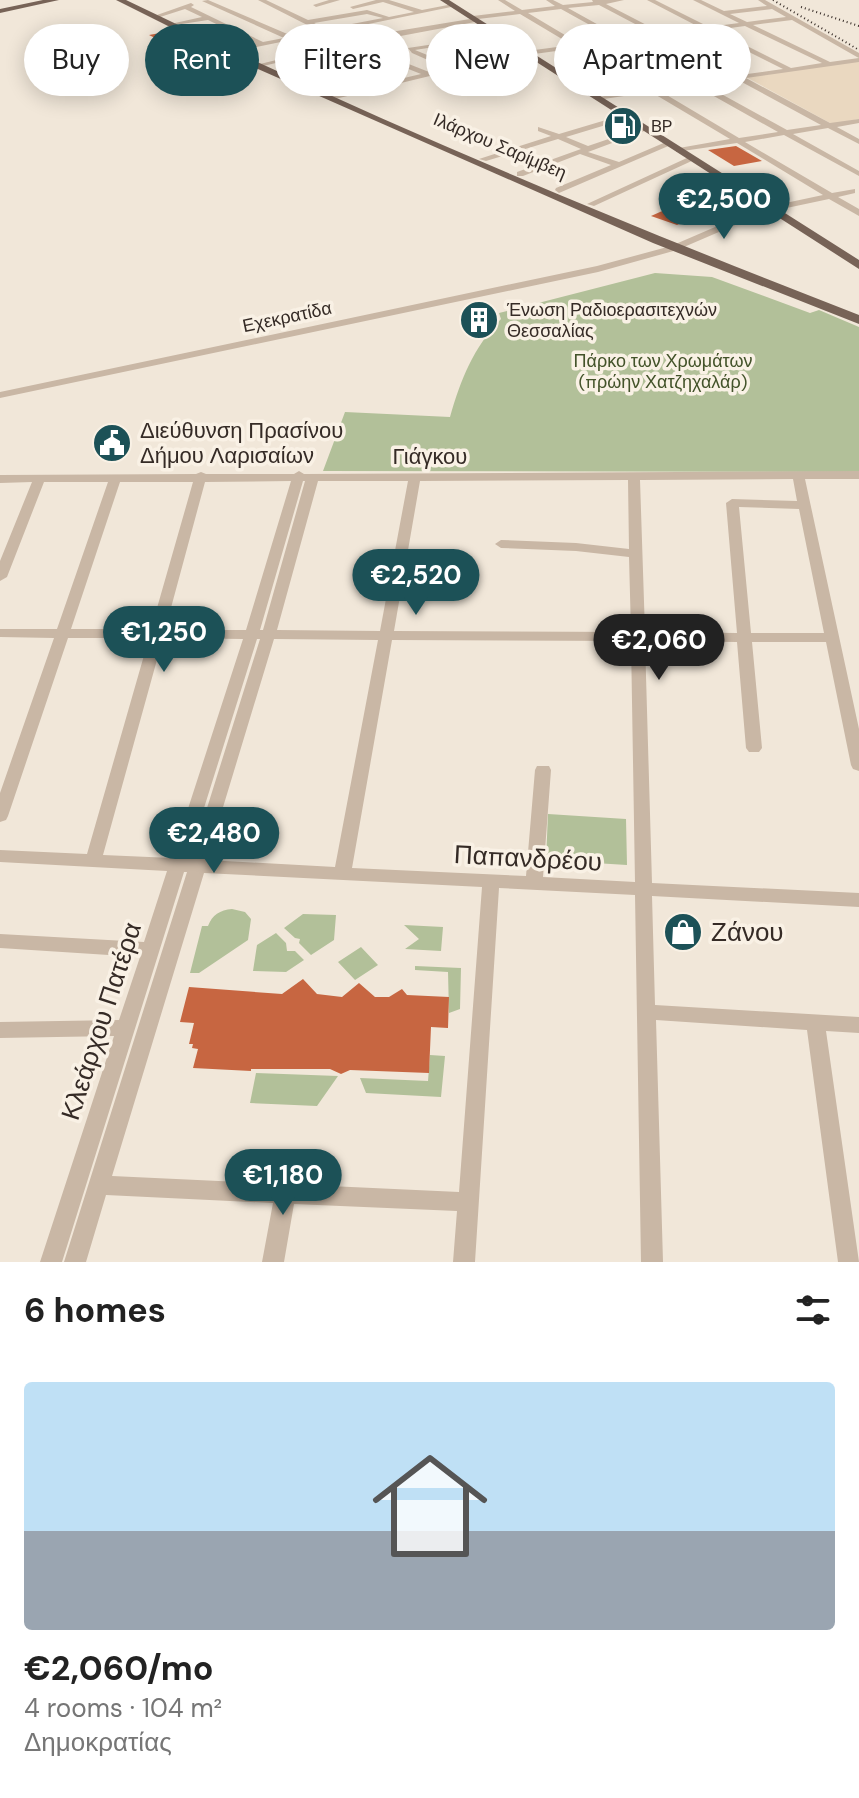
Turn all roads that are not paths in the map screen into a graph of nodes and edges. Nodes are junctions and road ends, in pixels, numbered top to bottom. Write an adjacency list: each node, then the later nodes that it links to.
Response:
1 (43, 0): 26 (main road)
2 (55, 0): 26 (main road)
3 (120, 0): 80 (main road, Ιλάρχου Σαρίμβεη)
4 (129, 0): 32 (main road, Ιλάρχου Σαρίμβεη)
5 (177, 0): 21 (street)
6 (206, 0): 21 (street); 50 (street)
7 (264, 0): 23 (street)
8 (337, 0): 20 (street)
9 (383, 0): 28 (street); 29 (street)
10 (444, 0): 22 (main road)
11 (501, 0): 30 (street)
12 (549, 0): 24 (street)
13 (621, 0): 17 (street)
14 (650, 0): 46 (street)
15 (724, 0): 18 (street)
16 (761, 0): 25 (street)
17 (598, 1): 24 (street); 45 (street)
18 (699, 1): 31 (street)
19 (292, 5): 23 (street)
20 (316, 5)
21 (188, 6): 32 (street); 34 (street)
22 (453, 6): 29 (street); 37 (main road)
23 (277, 7): 33 (street)
24 (562, 7): 30 (street); 44 (street)
25 (773, 7): 31 (street); 36 (street)
26 (0, 10)
27 (325, 10): 33 (street)
28 (335, 11)
29 (425, 11): 35 (street); 42 (street)
30 (522, 12): 37 (street); 51 (street)
31 (723, 13): 47 (street)
32 (160, 15): 39 (main road, Ιλάρχου Σαρίμβεη)
33 (294, 15): 38 (street)
34 (208, 18): 39 (street); 56 (street)
35 (389, 18): 38 (street); 41 (street)
36 (793, 18): 47 (street); 49 (street)
37 (474, 19): 42 (street); 43 (main road)
38 (308, 22): 40 (street)
39 (177, 24)
40 (312, 24)
41 (359, 24)
42 (450, 24)
43 (482, 24)
44 (592, 24)
45 (639, 24)
46 (699, 24)
47 (746, 24)
48 (751, 26): 54 (street)
49 (815, 30): 52 (street); 62 (street)
50 (275, 31)
51 (554, 31)
52 (800, 32)
53 (786, 34): 54 (street)
54 (771, 36): 67 (street)
55 (275, 41): 56 (street)
56 (262, 44): 57 (street)
57 (259, 45)
58 (426, 47): 59 (street)
59 (410, 49): 61 (street)
60 (751, 50): 71 (street)
61 (426, 56)
62 (859, 58): 67 (street)
63 (538, 60): 69 (main road)
64 (275, 61): 66 (street)
65 (259, 62): 66 (main road, Ιλάρχου Σαρίμβεη)
66 (263, 64): 70 (main road, Ιλάρχου Σαρίμβεη)
67 (829, 64): 71 (street)
68 (554, 67): 69 (street)
69 (550, 68): 72 (main road)
70 (275, 69)
71 (790, 70): 74 (street)
72 (554, 71)
73 (426, 74): 80 (street)
74 (751, 75)
75 (751, 84): 84 (street)
76 (594, 96): 81 (main road)
77 (611, 96): 81 (street)
78 (662, 96): 89 (street)
79 (719, 96): 87 (street)
80 (335, 97): 94 (main road, Ιλάρχου Σαρίμβεη); 109 (main road, Ιλάρχου Σαρίμβεη)
81 (597, 98): 82 (main road)
82 (626, 116): 85 (main road); 88 (street)
83 (859, 121): 84 (street)
84 (829, 126): 87 (street); 90 (street)
85 (644, 128): 91 (main road); 92 (street)
86 (541, 129): 88 (street)
87 (785, 133): 89 (street); 98 (street)
88 (559, 137): 92 (street); 94 (street)
89 (738, 140): 93 (street); 105 (street)
90 (859, 142)
91 (669, 144): 93 (main road); 96 (street)
92 (585, 150): 96 (street); 97 (street)
93 (679, 150): 95 (main road)
94 (483, 159): 97 (main road, Ιλάρχου Σαρίμβεη)
95 (692, 159): 102 (street); 107 (main road)
96 (619, 165): 99 (street)
97 (520, 174): 103 (main road, Ιλάρχου Σαρίμβεη)
98 (859, 174)
99 (594, 175): 100 (street); 103 (street)
100 (605, 179)
101 (616, 183): 102 (street)
102 (628, 187): 106 (street)
103 (559, 190): 106 (main road, Ιλάρχου Σαρίμβεη)
104 (857, 190): 105 (street, Εχεκρατίδα)
105 (830, 195): 107 (street, Εχεκρατίδα); 108 (street)
106 (591, 204): 109 (main road, Ιλάρχου Σαρίμβεη)
107 (764, 206): 109 (street, Εχεκρατίδα); 110 (main road)
108 (859, 213)
109 (673, 244): 111 (main road); 112 (main road); 113 (street, Εχεκρατίδα)
110 (859, 265)
111 (859, 311)
112 (859, 320)
113 (0, 395)
114 (798, 475): 115 (street, Γιάγκου); 118 (street, Γιάγκου); 123 (street)
115 (859, 475)
116 (201, 476): 117 (street, Γιάγκου); 119 (street, Γιάγκου); 129 (street)
117 (306, 476): 120 (street, Γιάγκου); 130 (street, Κλεάρχου Πατέρα)
118 (634, 476): 120 (street, Γιάγκου); 125 (street)
119 (116, 477): 121 (street, Γιάγκου); 127 (street)
120 (415, 477): 131 (street)
121 (40, 478): 122 (street, Γιάγκου); 126 (street)
122 (0, 479)
123 (805, 505): 133 (street); 134 (street)
124 (501, 544): 125 (street)
125 (637, 554): 132 (street)
126 (0, 577)
127 (62, 632): 128 (street); 129 (street); 138 (street)
128 (0, 633)
129 (155, 633): 130 (street); 140 (street)
130 (260, 633): 131 (street); 141 (street, Κλεάρχου Πατέρα)
131 (387, 636): 132 (street); 142 (street)
132 (639, 637): 133 (street); 145 (street)
133 (744, 638): 134 (street); 135 (street)
134 (832, 638): 136 (street)
135 (754, 748)
136 (859, 765)
137 (543, 770): 144 (street)
138 (0, 816)
139 (0, 856): 140 (street, Παπανδρέου)
140 (93, 862): 141 (street, Παπανδρέου)
141 (186, 867): 142 (street, Παπανδρέου); 148 (street, Κλεάρχου Πατέρα); 154 (street, Κλεάρχου Πατέρα)
142 (342, 875): 143 (street, Παπανδρέου)
143 (491, 881): 144 (street, Παπανδρέου); 156 (street)
144 (534, 884): 145 (street, Παπανδρέου)
145 (644, 889): 146 (street, Παπανδρέου); 149 (street)
146 (859, 900)
147 (0, 941): 148 (street)
148 (151, 950): 152 (street, Κλεάρχου Πατέρα)
149 (647, 1012): 150 (street); 161 (street)
150 (815, 1022): 151 (street); 162 (street)
151 (859, 1025)
152 (126, 1028): 153 (street); 157 (street, Κλεάρχου Πατέρα)
153 (0, 1030)
154 (98, 1185): 155 (street); 158 (street, Κλεάρχου Πατέρα)
155 (285, 1195): 156 (street); 159 (street)
156 (469, 1202): 160 (street)
157 (51, 1262)
158 (75, 1262)
159 (273, 1262)
160 (464, 1262)
161 (652, 1262)
162 (849, 1262)

